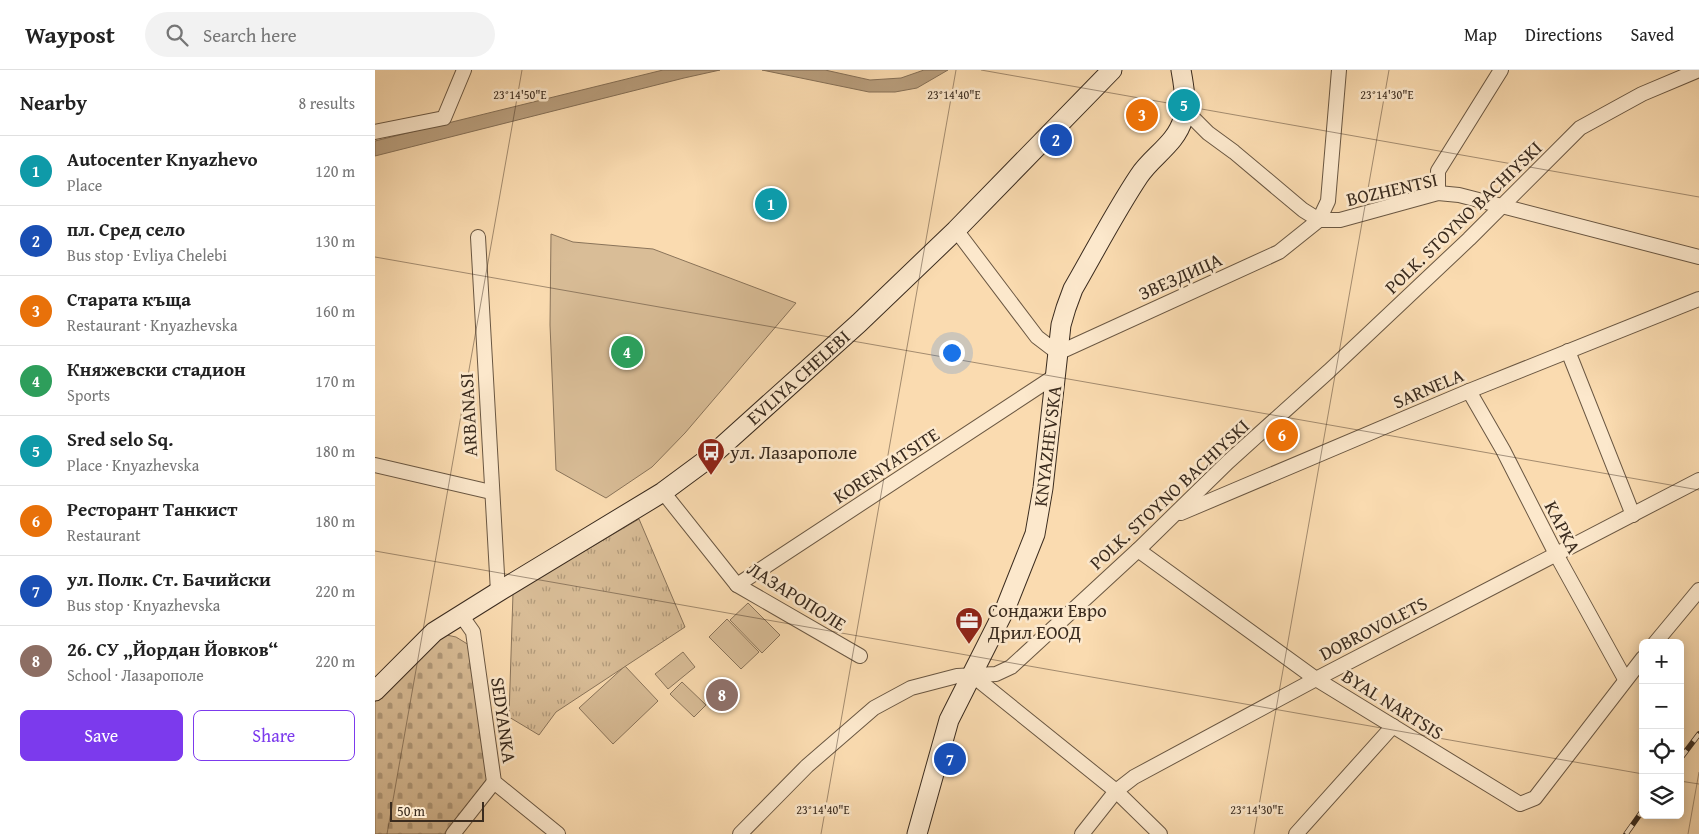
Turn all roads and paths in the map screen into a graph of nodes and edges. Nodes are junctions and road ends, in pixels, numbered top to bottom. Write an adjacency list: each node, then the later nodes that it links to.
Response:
1 (464, 70): 8 (street)
2 (1112, 70): 12 (street, EVLIYA CHELEBI)
3 (1181, 70): 7 (street, KNYAZHEVSKA)
4 (1339, 70): 11 (street, ЗВЕЗДИЦА)
5 (1501, 70): 9 (street)
6 (1699, 70): 10 (street, POLK. STOYNO BACHIYSKI)
7 (1185, 110): 11 (street); 17 (street, KNYAZHEVSKA)
8 (375, 132)
9 (1438, 193): 10 (street, BOZHENTSI); 11 (street, BOZHENTSI)
10 (1504, 206): 14 (street, BOZHENTSI); 25 (street, POLK. STOYNO BACHIYSKI)
11 (1319, 220): 17 (street, ЗВЕЗДИЦА)
12 (956, 230): 17 (street); 23 (street, EVLIYA CHELEBI)
13 (477, 237): 22 (street, ARBANASI)
14 (1699, 257)
15 (1699, 299): 16 (street, SARNELA)
16 (1568, 351): 19 (street, SARNELA); 24 (street)
17 (1058, 353): 18 (street, KNYAZHEVSKA)
18 (1055, 376): 28 (street, KORENYATSITE); 35 (street, KNYAZHEVSKA)
19 (1469, 390): 25 (street, SARNELA); 27 (street, KAPKA)
20 (375, 465): 22 (street)
21 (1699, 480): 24 (street, DOBROVOLETS)
22 (491, 492): 30 (street, ARBANASI)
23 (663, 492): 28 (street, ЛАЗАРОПОЛЕ); 30 (street, EVLIYA CHELEBI)
24 (1633, 515): 27 (street, DOBROVOLETS)
25 (1173, 516): 26 (street, POLK. STOYNO BACHIYSKI)
26 (1138, 550): 35 (street, POLK. STOYNO BACHIYSKI); 36 (street, BYAL NARTSIS)
27 (1556, 554): 36 (street, DOBROVOLETS); 37 (street, KAPKA)
28 (737, 585): 33 (street, ЛАЗАРОПОЛЕ)
29 (1699, 590): 32 (street)
30 (498, 592): 31 (street, EVLIYA CHELEBI)
31 (461, 615): 38 (street, EVLIYA CHELEBI); 40 (street, SEDYANKA)
32 (1658, 639)
33 (860, 656)
34 (1639, 663): 37 (street)
35 (972, 676): 41 (street); 44 (street, POLK. STOYNO BACHIYSKI); 45 (street, KNYAZHEVSKA)
36 (1316, 679): 39 (street, BYAL NARTSIS); 41 (street, DOBROVOLETS)
37 (1625, 679): 39 (street, BYAL NARTSIS)
38 (375, 691)
39 (1393, 726): 48 (street)
40 (494, 782): 42 (street); 43 (street, SEDYANKA)
41 (1116, 791): 46 (street, DOBROVOLETS); 47 (street)
42 (453, 834)
43 (558, 834)
44 (740, 834)
45 (917, 834)
46 (1082, 834)
47 (1160, 834)
48 (1296, 834)

